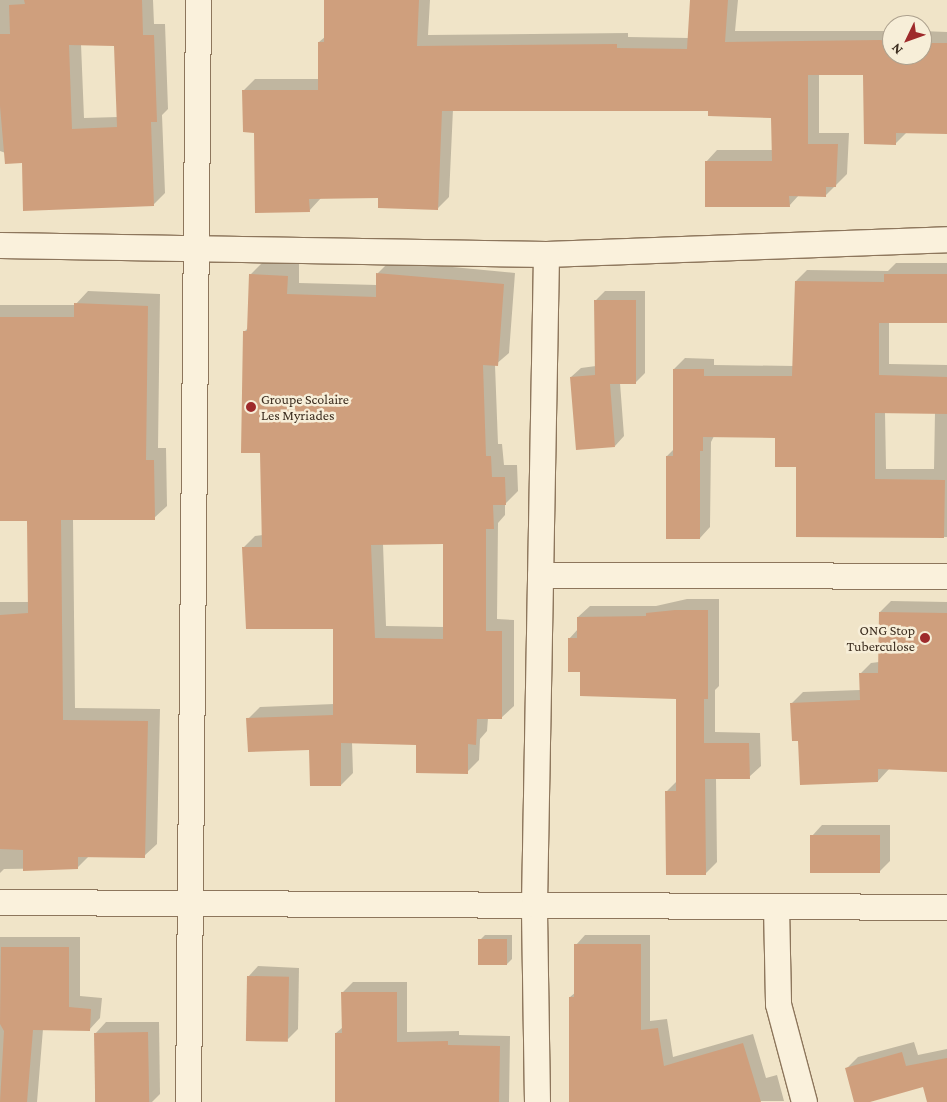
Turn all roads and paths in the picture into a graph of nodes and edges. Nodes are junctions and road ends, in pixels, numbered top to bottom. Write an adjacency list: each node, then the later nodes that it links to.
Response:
1 (198, 0): 4 (street)
2 (947, 239): 5 (street)
3 (0, 246): 4 (street)
4 (194, 248): 5 (street); 9 (street)
5 (546, 254): 6 (street)
6 (540, 575): 7 (street); 10 (street)
7 (947, 576)
8 (0, 902): 9 (street)
9 (189, 903): 10 (street); 13 (street)
10 (534, 904): 11 (street); 14 (street)
11 (776, 906): 12 (street); 15 (street)
12 (947, 908)
13 (188, 1102)
14 (536, 1102)
15 (804, 1102)

